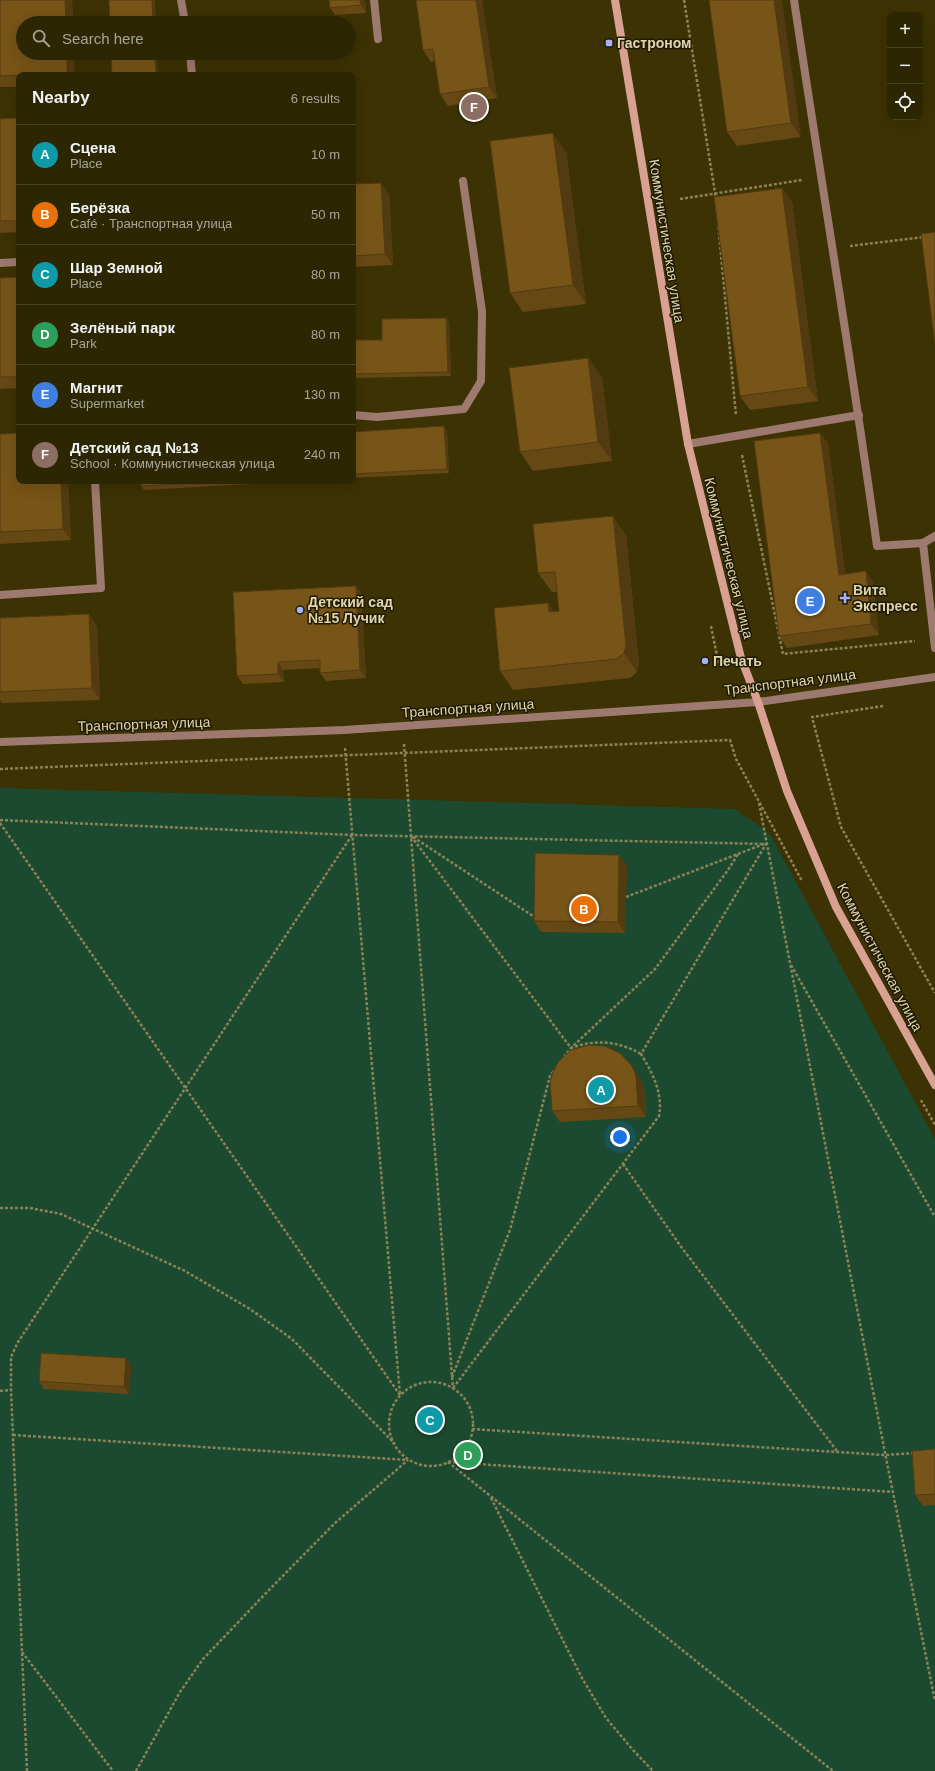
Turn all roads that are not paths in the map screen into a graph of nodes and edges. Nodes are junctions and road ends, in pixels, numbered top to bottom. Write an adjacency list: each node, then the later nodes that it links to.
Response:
1 (181, 0): 5 (street)
2 (374, 0): 6 (street)
3 (615, 0): 14 (main road, Коммунистическая улица)
4 (794, 0): 13 (street)
5 (184, 16)
6 (378, 39)
7 (191, 60): 8 (street)
8 (192, 72)
9 (463, 181): 12 (street)
10 (16, 262): 11 (street)
11 (0, 263)
12 (356, 415)
13 (859, 415): 14 (street); 17 (street)
14 (688, 444): 21 (main road, Коммунистическая улица)
15 (96, 484): 18 (street)
16 (935, 536): 17 (street)
17 (923, 543): 19 (street)
18 (0, 594)
19 (935, 648)
20 (935, 677): 21 (street, Транспортная улица)
21 (758, 702): 22 (street, Транспортная улица); 23 (main road, Коммунистическая улица)
22 (0, 742)
23 (935, 1085)

